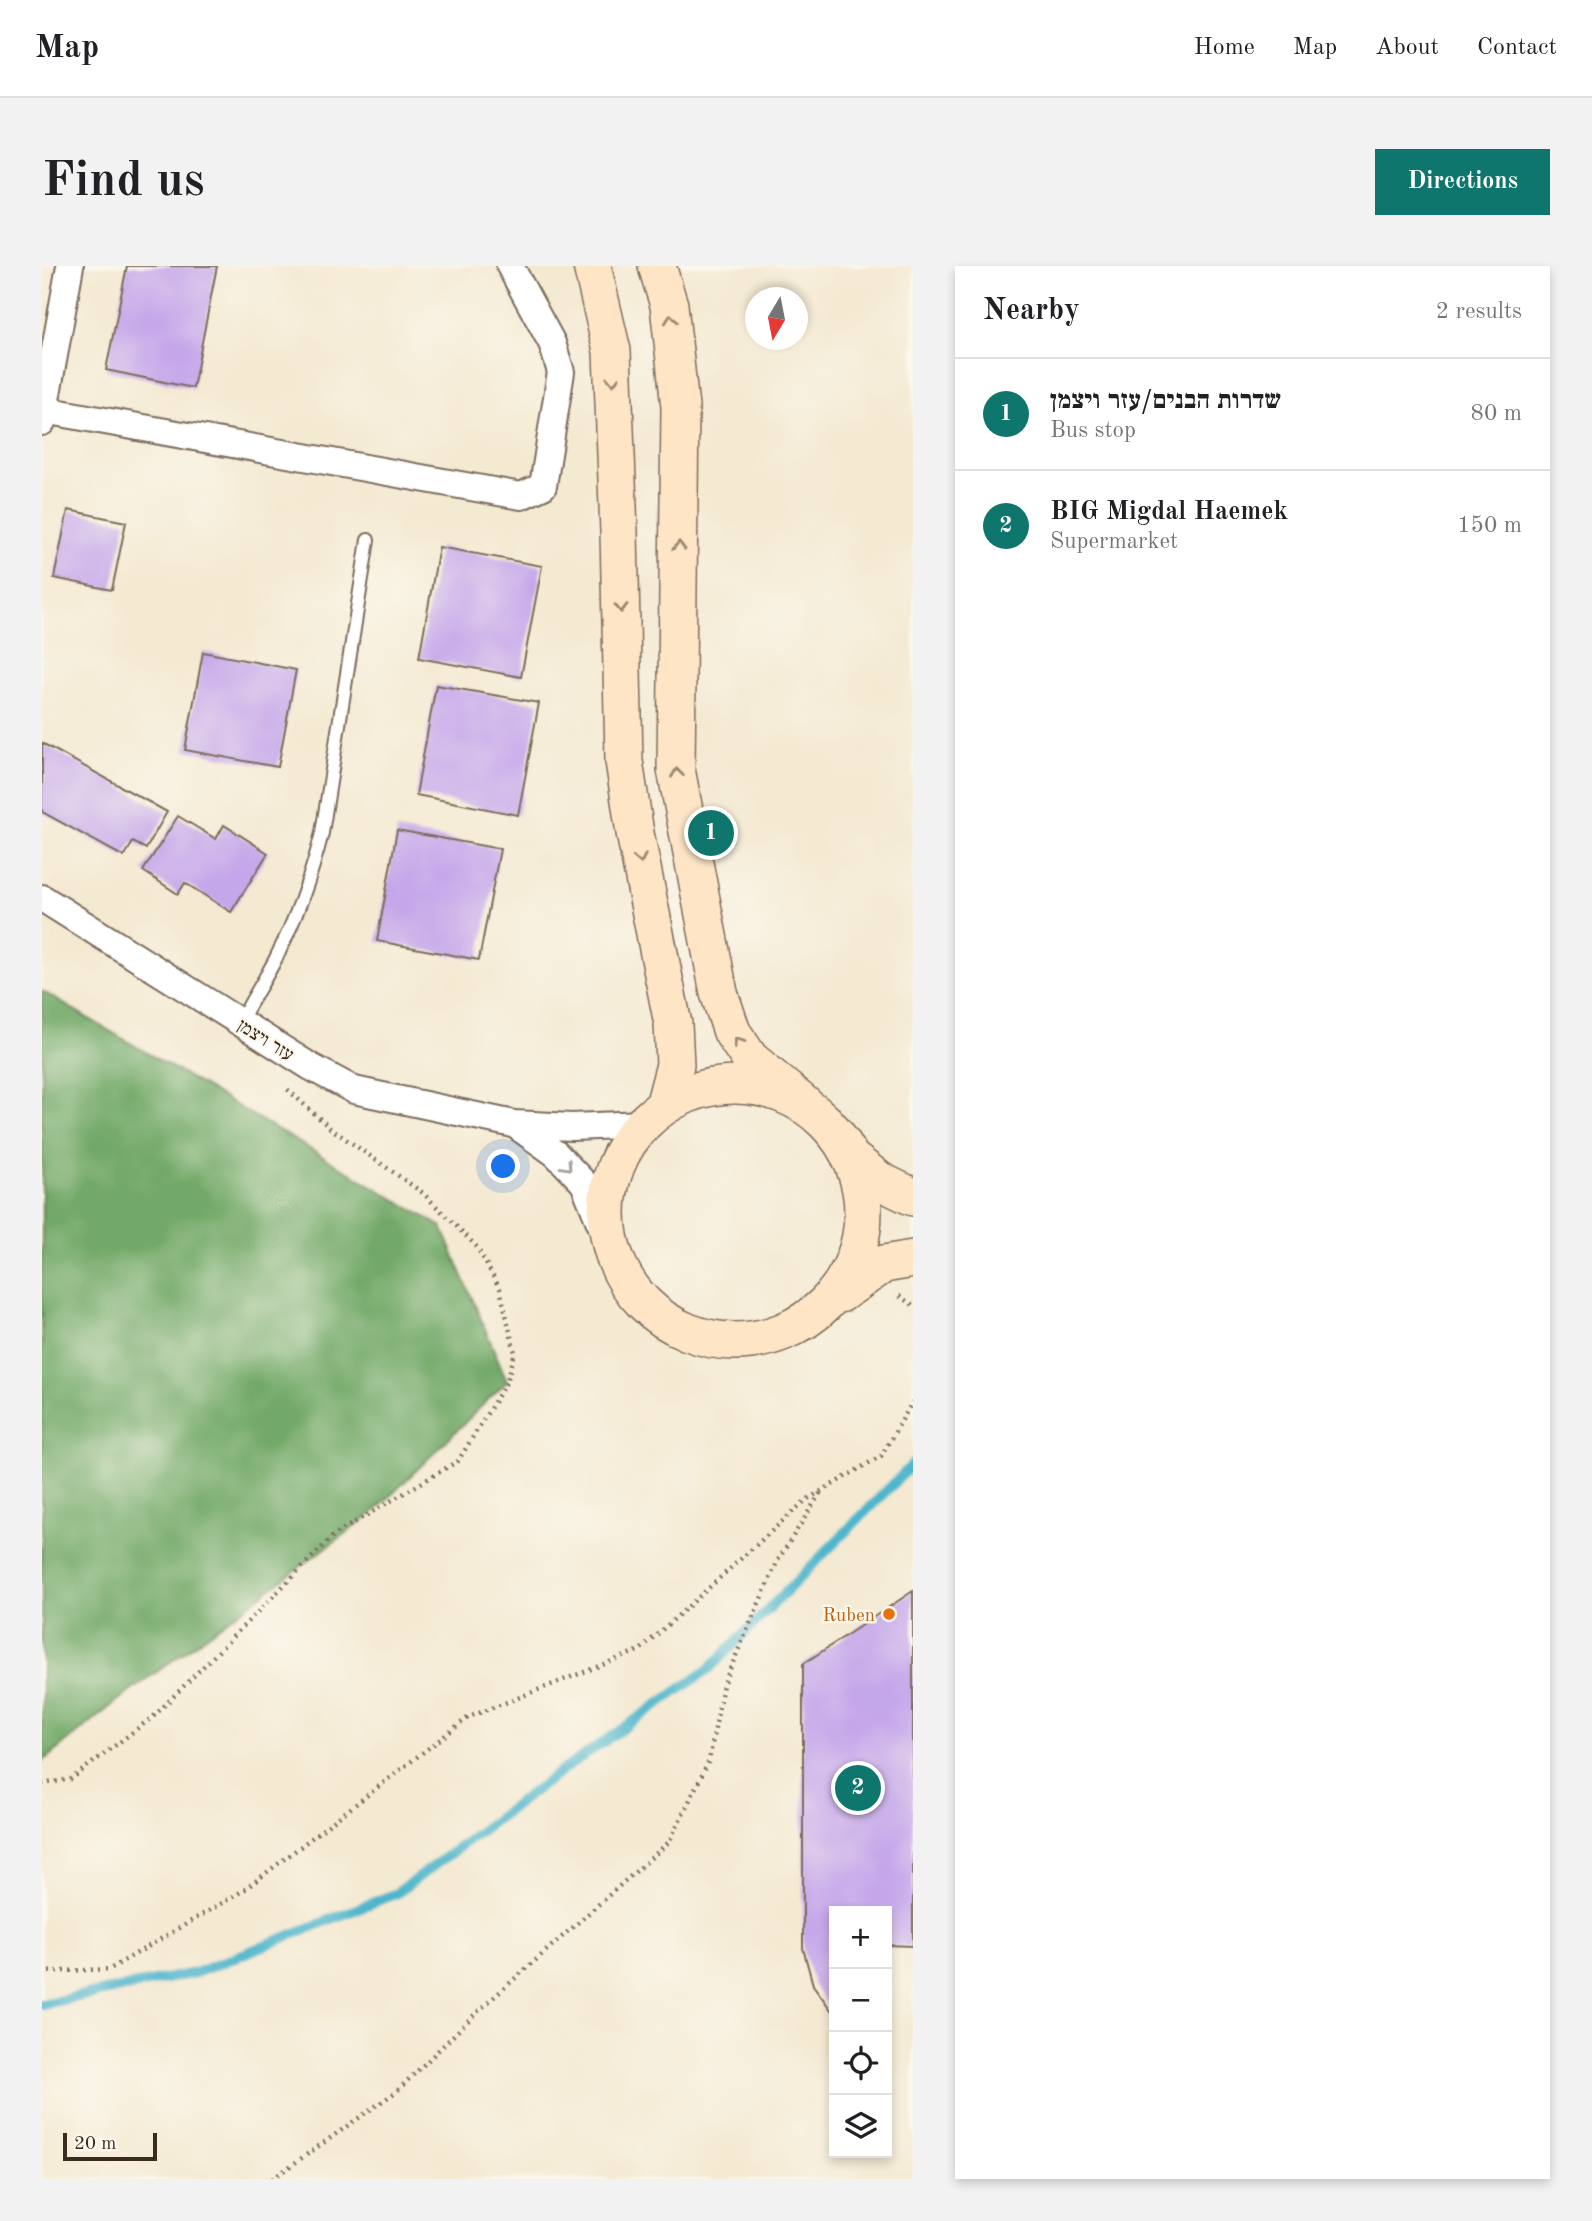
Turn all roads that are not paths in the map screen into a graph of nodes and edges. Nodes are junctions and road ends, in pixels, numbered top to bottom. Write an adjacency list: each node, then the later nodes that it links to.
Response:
1 (70, 266): 5 (street)
2 (510, 266): 5 (street)
3 (592, 266): 10 (main road, one-way to 10)
4 (657, 266): 9 (main road, one-way to 4)
5 (43, 416)
6 (368, 540): 8 (lane)
7 (42, 898): 8 (street, עזר ויצמן)
8 (240, 1022): 11 (street, עזר ויצמן)
9 (805, 1105): 10 (main road); 12 (main road)
10 (654, 1115): 11 (street, עזר ויצמן); 15 (main road)
11 (514, 1124): 15 (street, one-way to 15)
12 (852, 1159): 13 (main road); 16 (main road)
13 (913, 1197)
14 (913, 1259): 16 (main road)
15 (617, 1264): 16 (main road)
16 (816, 1311)

